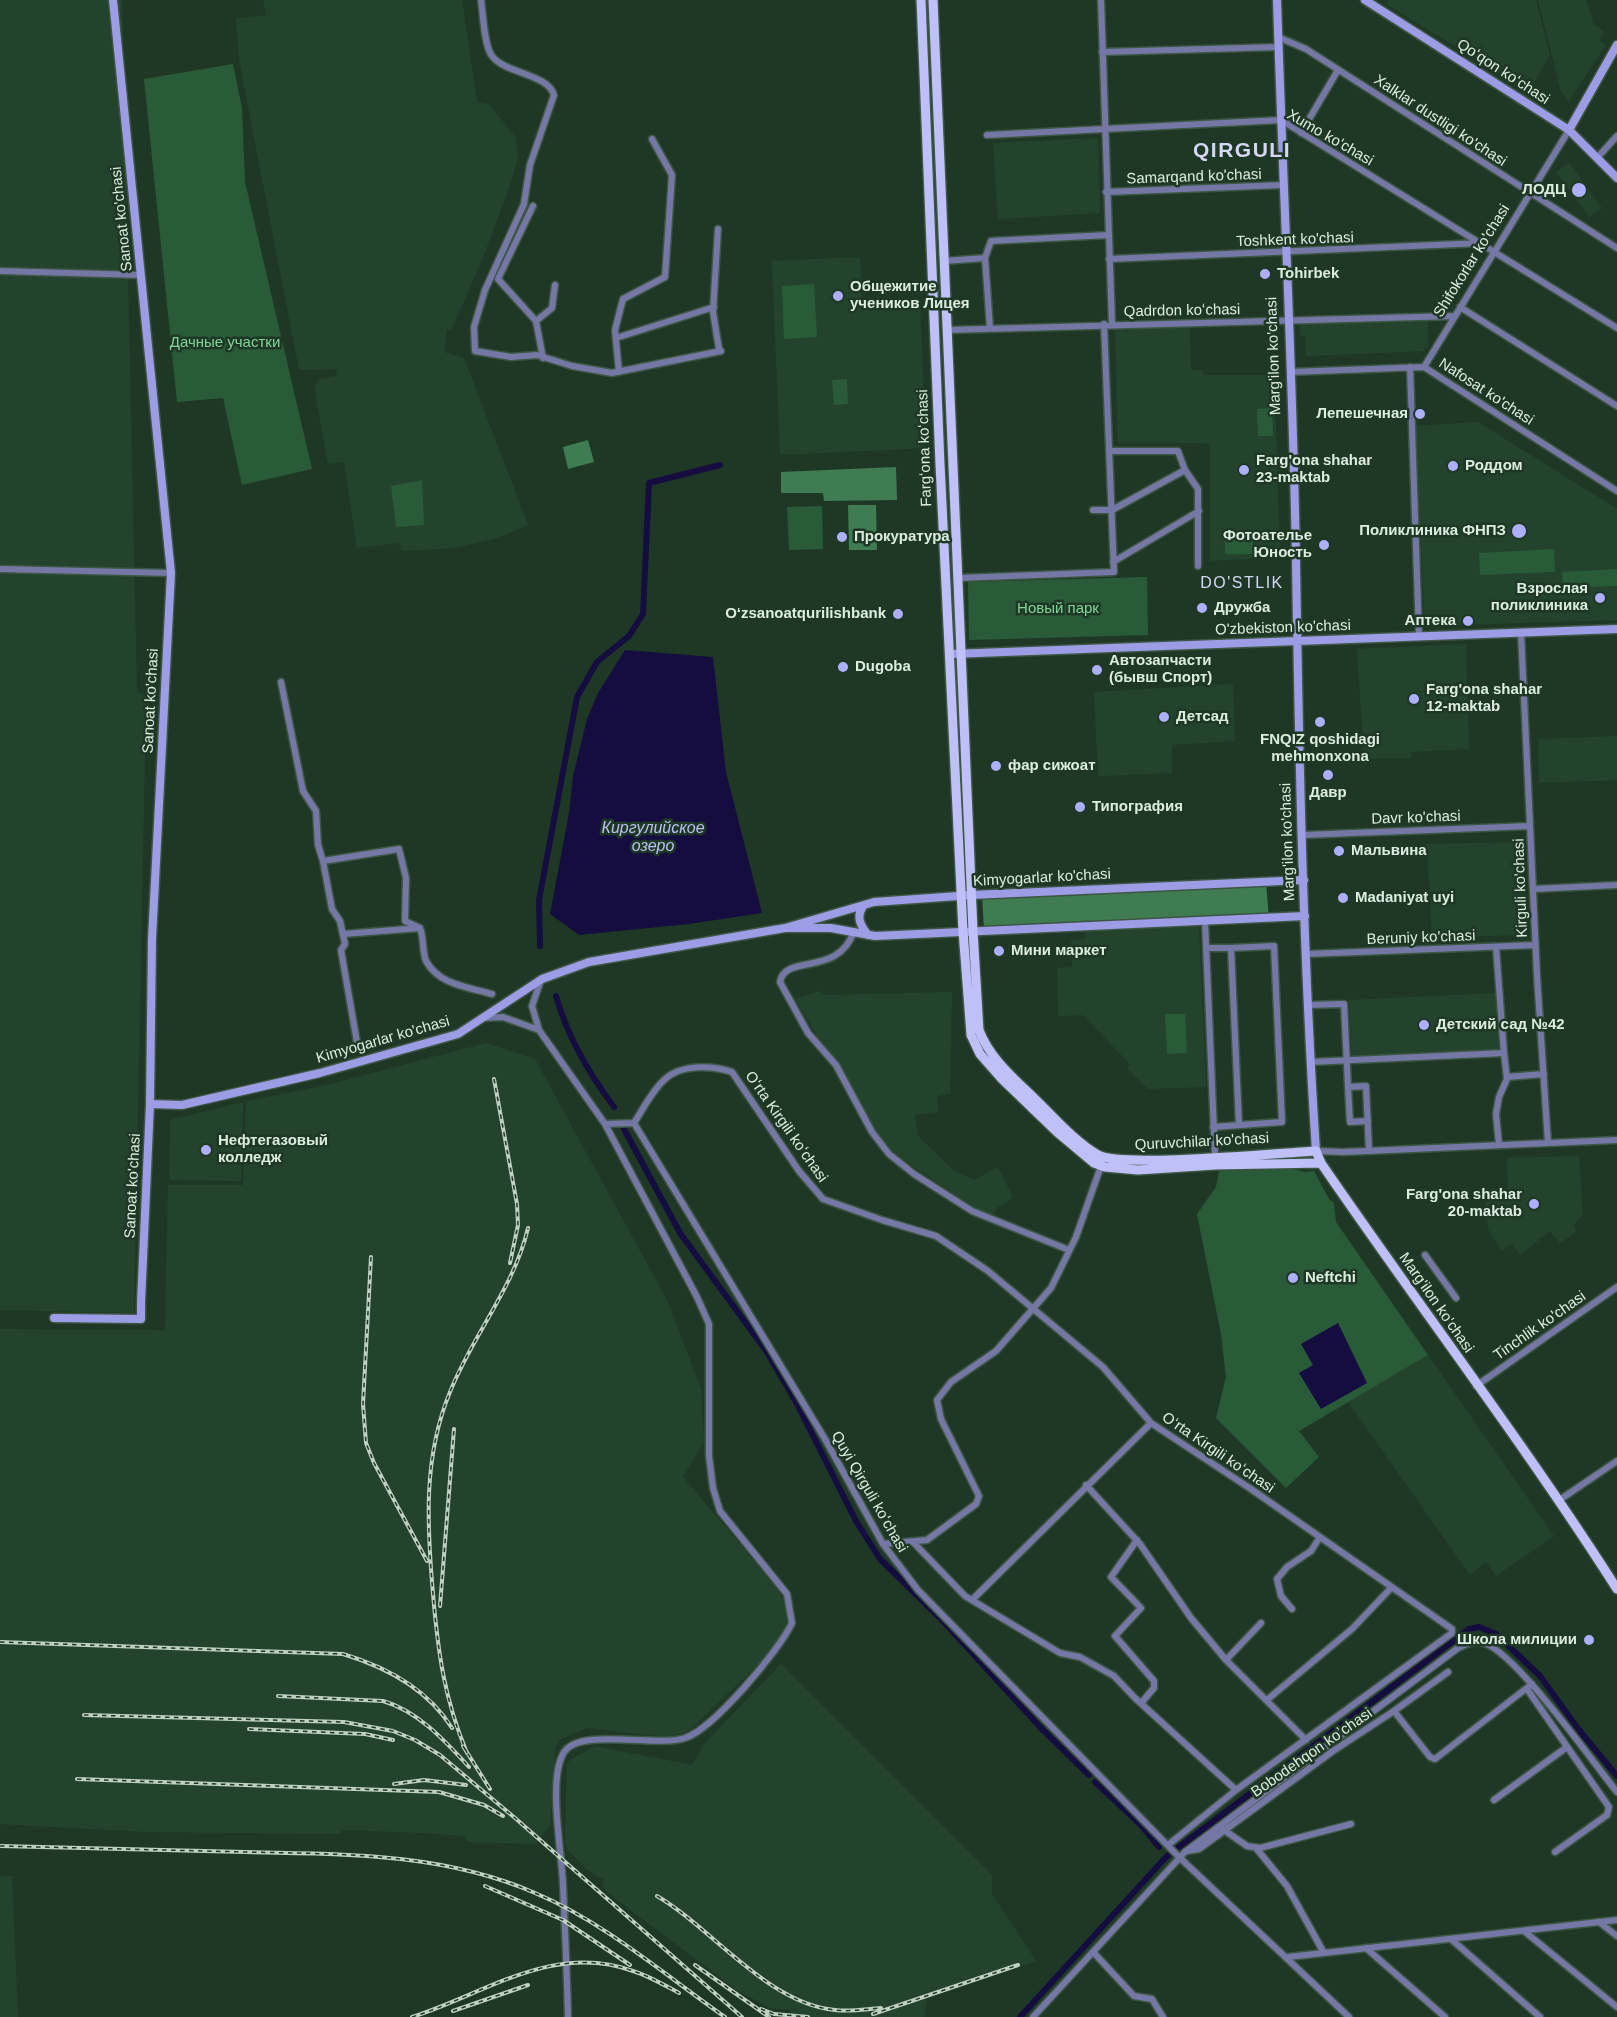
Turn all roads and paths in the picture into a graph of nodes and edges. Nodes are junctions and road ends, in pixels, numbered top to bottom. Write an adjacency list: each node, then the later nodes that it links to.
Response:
1 (113, 0): 36 (street, Sanoat ko'chasi)
2 (481, 0): 49 (street)
3 (921, 0): 70 (main road, Fargʻona koʻchasi)
4 (933, 0): 34 (main road, Fargʻona koʻchasi)
5 (1101, 0): 11 (street)
6 (1277, 0): 8 (street, Marg'ilon ko'chasi)
7 (1370, 1): 15 (street, Qoʻqon koʻchasi)
8 (1278, 37): 10 (street, Marg'ilon ko'chasi); 12 (street, Xalklar dustligi ko'chasi)
9 (1617, 45): 15 (street, Shifokorlar ko'chasi)
10 (1278, 47): 11 (street); 13 (street, Marg'ilon ko'chasi)
11 (1102, 52): 14 (street)
12 (1338, 70): 16 (street); 24 (street, Xalklar dustligi ko'chasi)
13 (1281, 120): 14 (street, Xumo ko'chasi); 16 (street, Xumo ko'chasi); 22 (street, Marg'ilon ko'chasi)
14 (1104, 129): 17 (street, Xumo ko'chasi); 23 (street)
15 (1569, 130): 20 (street, Qoʻqon koʻchasi); 24 (street, Shifokorlar ko'chasi)
16 (1301, 133): 28 (street, Xumo ko'chasi)
17 (987, 135)
18 (1617, 136): 20 (street)
19 (652, 139): 48 (street)
20 (1597, 158): 21 (street, Qoʻqon koʻchasi)
21 (1617, 178)
22 (1283, 185): 23 (street, Samarqand ko'chasi); 31 (street, Marg'ilon ko'chasi)
23 (1106, 192): 27 (street)
24 (1530, 193): 29 (street, Xalklar dustligi ko'chasi); 30 (street, Shifokorlar ko'chasi)
25 (533, 206): 41 (street)
26 (718, 229): 39 (street)
27 (1108, 235): 32 (street); 33 (street)
28 (1482, 243): 30 (street, Xumo ko'chasi); 31 (street, Toshkent ko'chasi)
29 (1617, 248)
30 (1495, 251): 38 (street, Shifokorlar ko'chasi); 46 (street, Xumo ko'chasi)
31 (1286, 252): 33 (street, Toshkent ko'chasi); 42 (street, Marg'ilon ko'chasi)
32 (985, 258): 34 (street); 45 (street)
33 (1109, 259): 44 (street)
34 (944, 261): 47 (main road, Fargʻona koʻchasi)
35 (0, 271): 36 (street)
36 (141, 275): 64 (street, Sanoat ko'chasi)
37 (555, 285): 41 (street)
38 (1460, 307): 40 (street, Shifokorlar ko'chasi); 54 (street)
39 (714, 308): 48 (street); 52 (street)
40 (1454, 316): 42 (street, Qadrdon koʻchasi); 51 (street, Shifokorlar ko'chasi)
41 (536, 321): 49 (street)
42 (1288, 321): 44 (street, Qadrdon koʻchasi); 53 (street, Marg'ilon ko'chasi)
43 (1104, 324): 44 (street, Qadrdon koʻchasi); 45 (street, Qadrdon koʻchasi); 55 (street)
44 (1112, 324)
45 (990, 328): 47 (street, Qadrdon koʻchasi)
46 (1617, 328)
47 (947, 330): 65 (main road, Fargʻona koʻchasi)
48 (616, 338): 52 (street)
49 (543, 358): 52 (street)
50 (1410, 367): 51 (street, Nafosat ko'chasi); 53 (street, Nafosat ko'chasi); 68 (street)
51 (1424, 367): 57 (street, Nafosat ko'chasi)
52 (619, 372)
53 (1290, 372): 69 (street, Marg'ilon ko'chasi)
54 (1617, 406)
55 (1110, 451): 56 (street); 59 (street)
56 (1185, 470): 59 (street); 60 (street)
57 (1617, 491)
58 (1093, 510): 59 (street)
59 (1113, 510): 61 (street)
60 (1199, 511): 61 (street); 62 (street)
61 (1113, 562): 65 (street)
62 (1198, 566)
63 (0, 569): 64 (street)
64 (171, 573): 107 (street, Sanoat ko'chasi)
65 (959, 578): 71 (main road, Fargʻona koʻchasi)
66 (1617, 629): 67 (street, O'zbekiston ko'chasi)
67 (1521, 633): 68 (street, O'zbekiston ko'chasi); 73 (street, Kirguli ko'chasi)
68 (1419, 636): 69 (street, O'zbekiston ko'chasi)
69 (1296, 641): 71 (street, O'zbekiston ko'chasi); 74 (street, Marg'ilon ko'chasi)
70 (951, 654): 71 (street, O'zbekiston ko'chasi); 79 (main road, Fargʻona koʻchasi)
71 (962, 654): 79 (main road, Fargʻona koʻchasi)
72 (281, 682): 75 (street)
73 (1530, 826): 74 (street, Davr ko'chasi); 78 (street, Kirguli ko'chasi)
74 (1303, 835): 76 (street, Marg'ilon ko'chasi)
75 (323, 861): 83 (street); 88 (street)
76 (1304, 880): 79 (street, Kimyogarlar ko'chasi); 81 (street, Marg'ilon ko'chasi)
77 (1617, 885): 78 (street)
78 (1533, 889): 90 (street, Kirguli ko'chasi)
79 (967, 895): 80 (street, Kimyogarlar ko'chasi); 86 (main road, Quruvchilar ko'chasi); 87 (main road, Quruvchilar ko'chasi)
80 (863, 906): 84 (street, Kimyogarlar ko'chasi); 89 (street)
81 (1305, 916): 82 (street, Kimyogarlar ko'chasi); 94 (street, Marg'ilon ko'chasi)
82 (1205, 921): 87 (street, Kimyogarlar ko'chasi); 92 (street)
83 (420, 928): 88 (street); 96 (street)
84 (785, 928): 85 (street, Kimyogarlar ko'chasi); 95 (street, Kimyogarlar ko'chasi)
85 (854, 931): 89 (street, Kimyogarlar ko'chasi); 121 (street)
86 (963, 931): 87 (street, Kimyogarlar ko'chasi); 89 (street, Kimyogarlar ko'chasi); 120 (main road, Quruvchilar ko'chasi)
87 (973, 931): 118 (main road, Quruvchilar ko'chasi)
88 (343, 934): 100 (street)
89 (869, 935)
90 (1535, 945): 91 (street, Beruniy ko'chasi); 104 (street, Kirguli ko'chasi)
91 (1496, 947): 94 (street, Beruniy ko'chasi); 101 (street)
92 (1206, 948): 93 (street); 112 (street)
93 (1231, 948): 111 (street); 111 (street)
94 (1307, 954): 97 (street, Marg'ilon ko'chasi)
95 (542, 979): 98 (street, Kimyogarlar ko'chasi); 99 (street)
96 (492, 994)
97 (1308, 1005): 102 (street); 103 (street, Marg'ilon ko'chasi)
98 (482, 1018): 99 (street); 107 (street, Kimyogarlar ko'chasi)
99 (539, 1030): 110 (street)
100 (358, 1048)
101 (1504, 1053): 102 (street); 105 (street)
102 (1347, 1060): 103 (street); 106 (street)
103 (1310, 1062): 116 (street, Marg'ilon ko'chasi)
104 (1544, 1074): 105 (street); 114 (street, Kirguli ko'chasi)
105 (1507, 1077): 115 (street)
106 (1348, 1087): 108 (street); 108 (street)
107 (150, 1104): 126 (street, Sanoat ko'chasi)
108 (1368, 1121): 117 (street)
109 (633, 1123): 110 (street); 125 (street, Oʻrta Kirgili koʻchasi); 135 (street, Quyi Qirguli koʻchasi)
110 (605, 1124): 169 (street)
111 (1239, 1125): 112 (street)
112 (1213, 1126): 118 (street)
113 (1617, 1140): 114 (street, Quruvchilar ko'chasi)
114 (1548, 1143): 115 (street, Quruvchilar ko'chasi)
115 (1499, 1145): 117 (street, Quruvchilar ko'chasi)
116 (1316, 1151): 117 (street, Quruvchilar ko'chasi); 118 (main road, Quruvchilar ko'chasi); 119 (main road, Marg'ilon ko'chasi)
117 (1369, 1151)
118 (1215, 1156)
119 (1321, 1163): 120 (main road, Quruvchilar ko'chasi); 127 (main road, Marg'ilon ko'chasi)
120 (1101, 1166): 121 (street)
121 (1070, 1250): 125 (street)
122 (1425, 1255): 124 (street)
123 (1617, 1287): 127 (street, Tinchlik ko'chasi)
124 (1456, 1298)
125 (1034, 1308): 128 (street, Oʻrta Kirgili koʻchasi); 134 (street)
126 (54, 1318)
127 (1476, 1386): 131 (main road, Marg'ilon ko'chasi)
128 (1151, 1423): 130 (street); 132 (street, Oʻrta Kirgili koʻchasi)
129 (1617, 1461): 131 (street)
130 (1086, 1485): 133 (street); 138 (street)
131 (1558, 1501): 137 (main road, Marg'ilon ko'chasi)
132 (1320, 1537): 136 (street, Oʻrta Kirgili koʻchasi); 139 (street)
133 (1137, 1540): 141 (street); 145 (street)
134 (914, 1543): 135 (street); 138 (street)
135 (883, 1544): 154 (street, Quyi Qirguli koʻchasi)
136 (1391, 1588): 144 (street); 147 (street, Oʻrta Kirgili koʻchasi)
137 (1617, 1589)
138 (972, 1600): 145 (street)
139 (1292, 1609)
140 (1261, 1623): 141 (street)
141 (1226, 1660): 144 (street)
142 (1448, 1671): 146 (street)
143 (1529, 1687): 146 (street, Bobodehqon koʼchasi); 148 (street); 150 (street); 156 (street)
144 (1269, 1699): 147 (street)
145 (1142, 1702): 149 (street)
146 (1394, 1711): 153 (street, Bobodehqon koʼchasi)
147 (1306, 1740): 149 (street, Oʻrta Kirgili koʻchasi)
148 (1567, 1747): 151 (street); 157 (street)
149 (1236, 1790): 154 (street, Oʻrta Kirgili koʻchasi)
150 (1617, 1792)
151 (1494, 1800)
152 (1351, 1824): 155 (street)
153 (1224, 1830): 155 (street); 156 (street, Bobodehqon koʼchasi)
154 (1168, 1845): 158 (street, Quyi Qirguli koʻchasi)
155 (1256, 1848): 166 (street)
156 (1185, 1852): 158 (street)
157 (1555, 1852)
158 (1180, 1858): 165 (street); 167 (street)
159 (1617, 1920): 160 (street)
160 (1599, 1922): 161 (street); 162 (street)
161 (1524, 1931): 163 (street); 168 (street)
162 (1617, 1936)
163 (1450, 1939): 164 (street); 174 (street)
164 (1366, 1948): 166 (street); 173 (street)
165 (1094, 1953): 170 (street); 171 (street)
166 (1323, 1953): 167 (street)
167 (1288, 1957): 172 (street)
168 (1617, 2007)
169 (568, 2017)
170 (1033, 2017)
171 (1163, 2017)
172 (1349, 2017)
173 (1445, 2017)
174 (1540, 2017)

